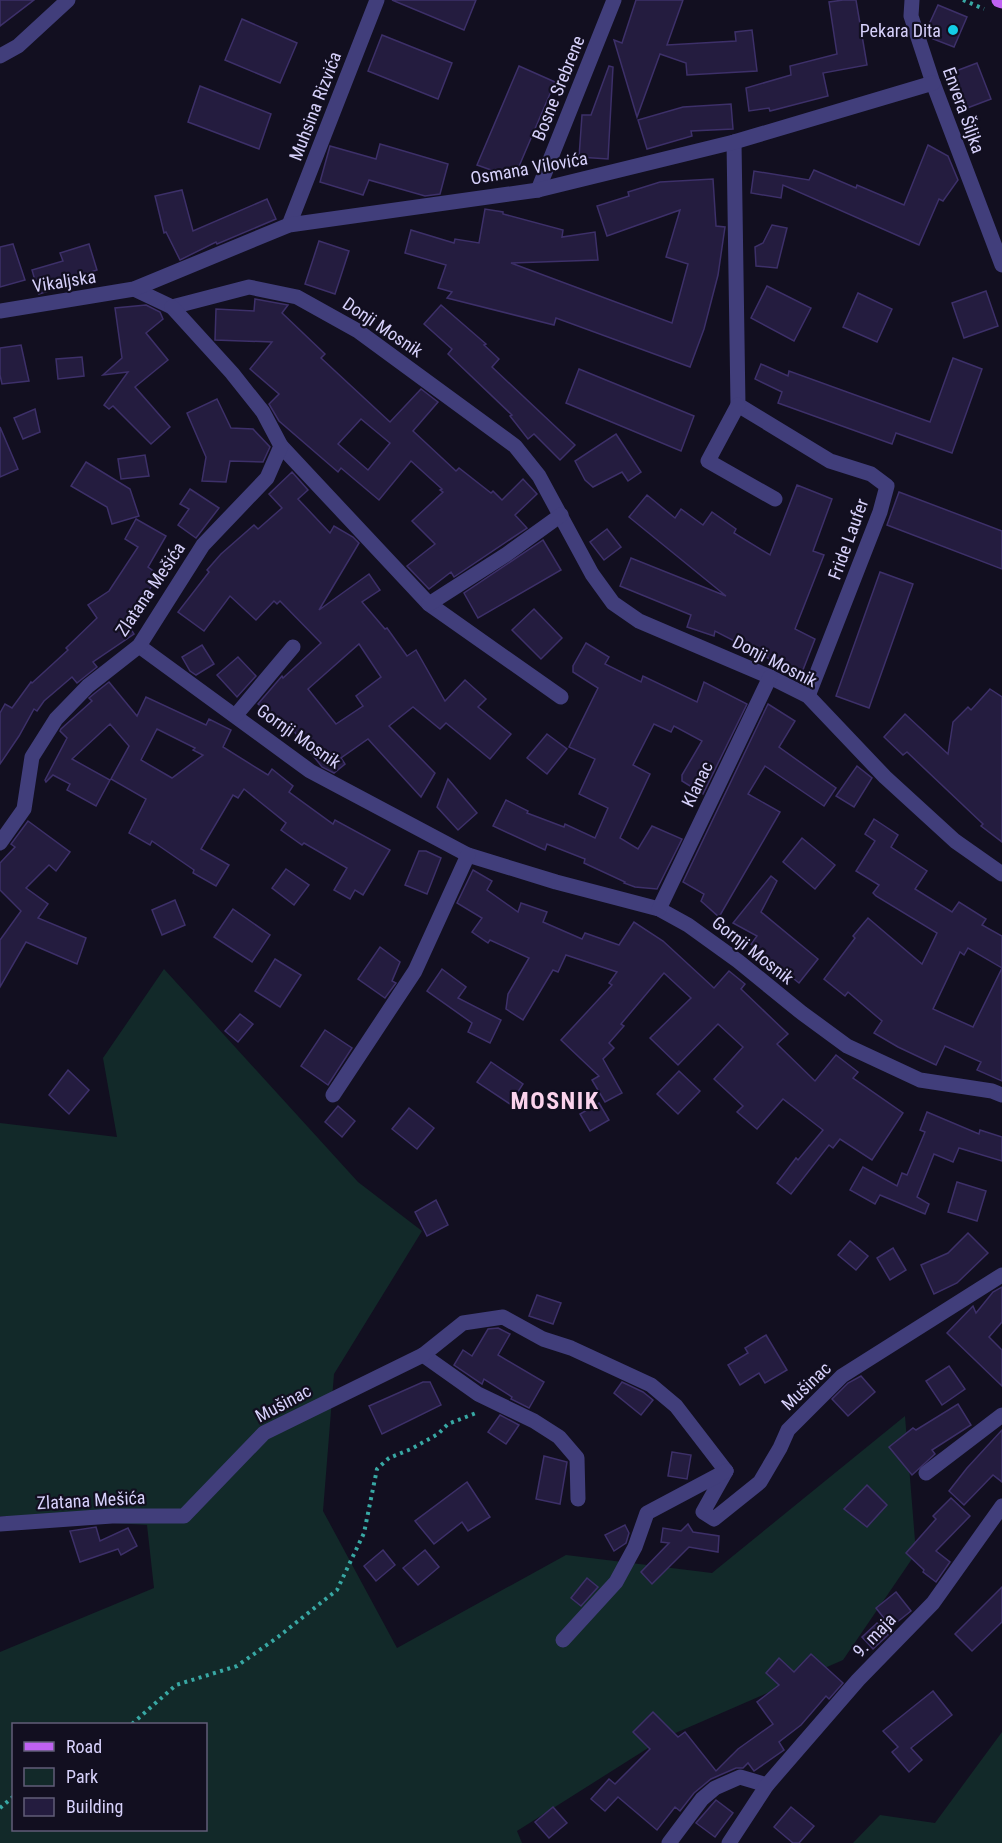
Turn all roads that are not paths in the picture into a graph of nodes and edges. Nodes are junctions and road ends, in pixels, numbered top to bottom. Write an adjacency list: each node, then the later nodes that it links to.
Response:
1 (68, 0): 5 (street)
2 (377, 0): 9 (street, Muhsina Rizvića)
3 (614, 0): 8 (street, Bosne Srebrene)
4 (912, 0): 6 (street, Envera Šiljka)
5 (0, 56)
6 (933, 83): 7 (street, Osmana Vilovića); 10 (street, Envera Šiljka)
7 (734, 142): 8 (street, Osmana Vilovića); 14 (street)
8 (538, 190): 9 (street, Osmana Vilovića)
9 (289, 225): 11 (street, Osmana Vilovića)
10 (1002, 265)
11 (134, 289): 12 (street); 13 (street, Vikaljska)
12 (172, 307): 15 (street); 17 (street, Donji Mosnik)
13 (0, 311)
14 (738, 405): 16 (street); 22 (street, Fride Laufer)
15 (281, 446): 18 (street); 19 (street, Zlatana Mešića)
16 (775, 499)
17 (561, 515): 18 (street); 21 (street, Donji Mosnik)
18 (429, 604): 23 (street)
19 (140, 646): 24 (street, Gornji Mosnik); 25 (street, Zlatana Mešića)
20 (293, 647): 24 (street, Gornji Mosnik)
21 (770, 677): 22 (street, Donji Mosnik); 28 (street, Klanac)
22 (808, 696): 27 (street, Donji Mosnik)
23 (561, 698)
24 (236, 715): 26 (street, Gornji Mosnik)
25 (0, 843)
26 (468, 855): 28 (street, Gornji Mosnik); 29 (street)
27 (1002, 874)
28 (659, 909): 30 (street, Gornji Mosnik)
29 (333, 1095)
30 (1002, 1095)
31 (1002, 1275): 34 (street, Mušinac)
32 (423, 1355): 34 (street, Mušinac); 36 (street); 38 (street, Mušinac)
33 (1002, 1415): 35 (street)
34 (726, 1471): 40 (street)
35 (926, 1473)
36 (578, 1499)
37 (1002, 1506): 41 (street, 9. maja)
38 (184, 1516): 39 (street, Zlatana Mešića)
39 (0, 1524)
40 (563, 1640)
41 (767, 1785): 42 (street); 43 (street, 9. maja)
42 (669, 1843)
43 (729, 1843)

